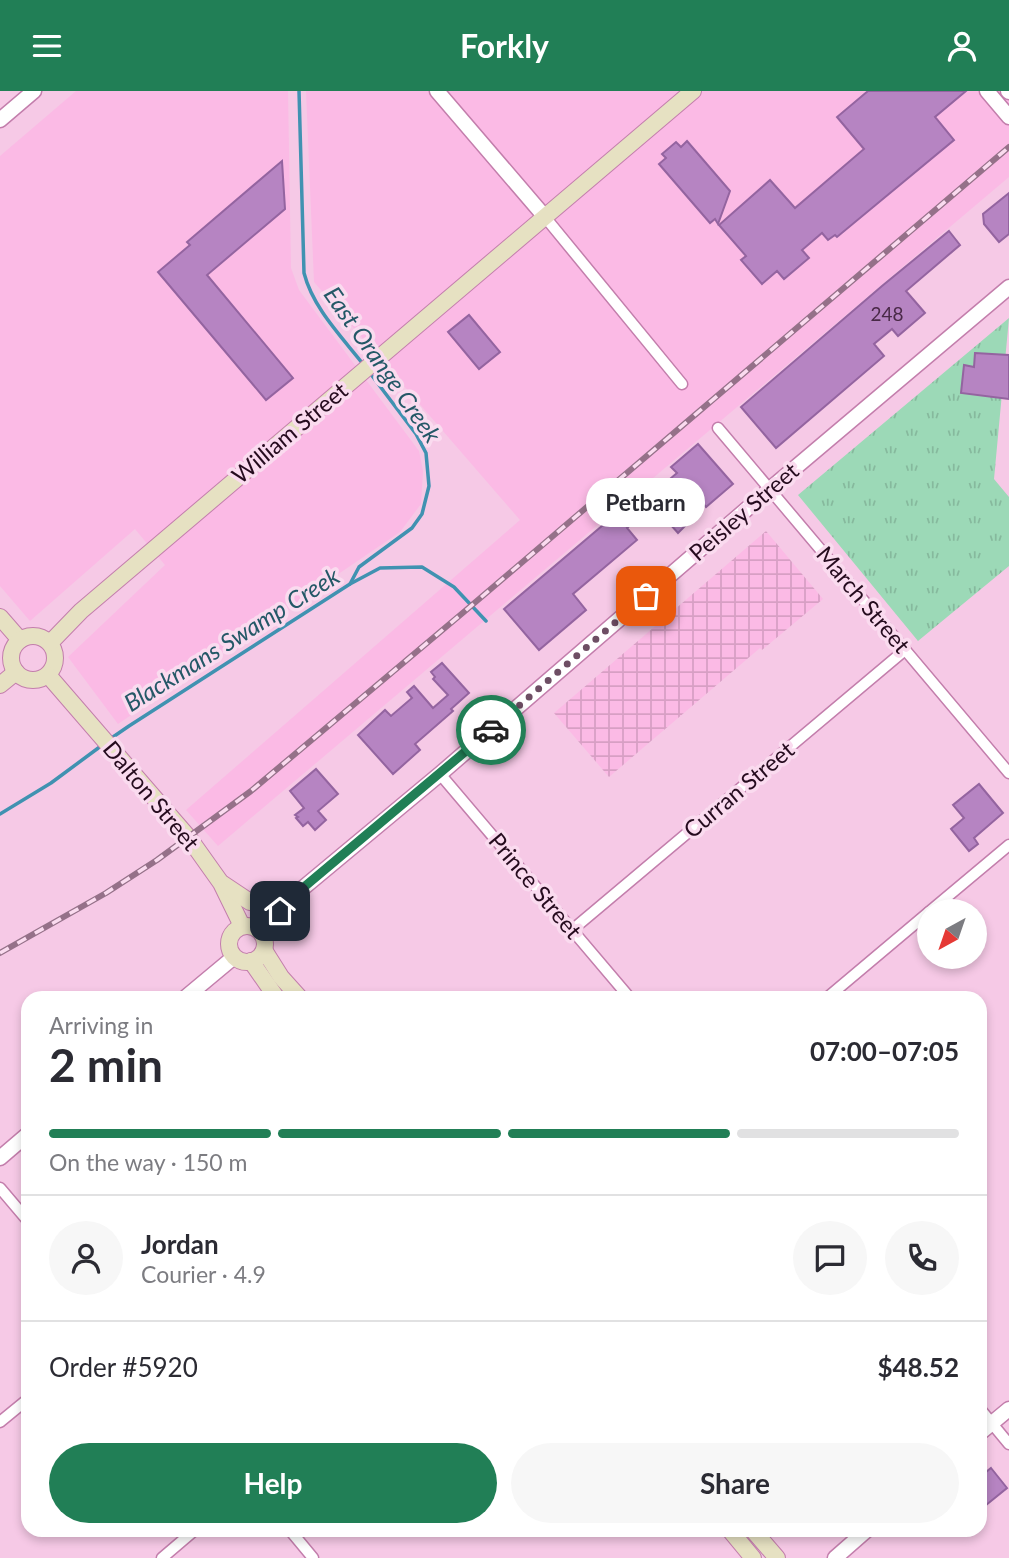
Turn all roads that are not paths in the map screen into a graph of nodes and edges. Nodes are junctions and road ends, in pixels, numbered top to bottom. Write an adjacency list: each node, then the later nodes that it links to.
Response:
1 (34, 91): 6 (street)
2 (437, 91): 7 (street)
3 (693, 91): 7 (main road, William Street)
4 (987, 91): 5 (street)
5 (1009, 117)
6 (0, 120)
7 (545, 217): 9 (street); 14 (main road, William Street)
8 (1009, 288): 11 (street, Peisley Street)
9 (682, 384)
10 (718, 428): 11 (street, March Street)
11 (770, 489): 15 (street, March Street); 20 (street, Peisley Street)
12 (0, 617): 13 (main road)
13 (20, 640): 14 (main road); 16 (main road)
14 (50, 643): 17 (main road)
15 (905, 650): 19 (street, March Street); 27 (street, Curran Street)
16 (16, 672): 17 (main road); 18 (main road)
17 (48, 675): 22 (main road, Dalton Street)
18 (0, 685)
19 (1009, 773)
20 (440, 774): 23 (street, Peisley Street); 27 (street, Prince Street)
21 (1009, 845): 24 (street)
22 (221, 883): 23 (main road); 26 (main road, Dalton Street)
23 (291, 898): 28 (street, Peisley Street)
24 (945, 899)
25 (917, 922): 36 (street)
26 (242, 926): 28 (main road); 30 (main road)
27 (572, 930): 35 (street, Prince Street)
28 (260, 931): 29 (main road)
29 (264, 950): 31 (main road); 34 (main road)
30 (234, 957): 31 (main road); 32 (street)
31 (251, 961): 33 (main road)
32 (194, 991)
33 (272, 991)
34 (294, 991)
35 (624, 991)
36 (835, 991)
37 (21, 1140): 38 (street)
38 (0, 1158)
39 (0, 1188): 40 (street)
40 (21, 1213)
41 (21, 1405): 44 (street)
42 (1009, 1409): 45 (street)
43 (987, 1417): 45 (street)
44 (0, 1422)
45 (992, 1423): 46 (street); 47 (street)
46 (987, 1427)
47 (1009, 1444)
48 (187, 1537): 53 (street)
49 (296, 1537): 54 (street)
50 (736, 1537): 55 (main road)
51 (759, 1537): 56 (main road)
52 (859, 1537): 57 (street)
53 (162, 1558)
54 (313, 1558)
55 (753, 1558)
56 (776, 1558)
57 (835, 1558)

